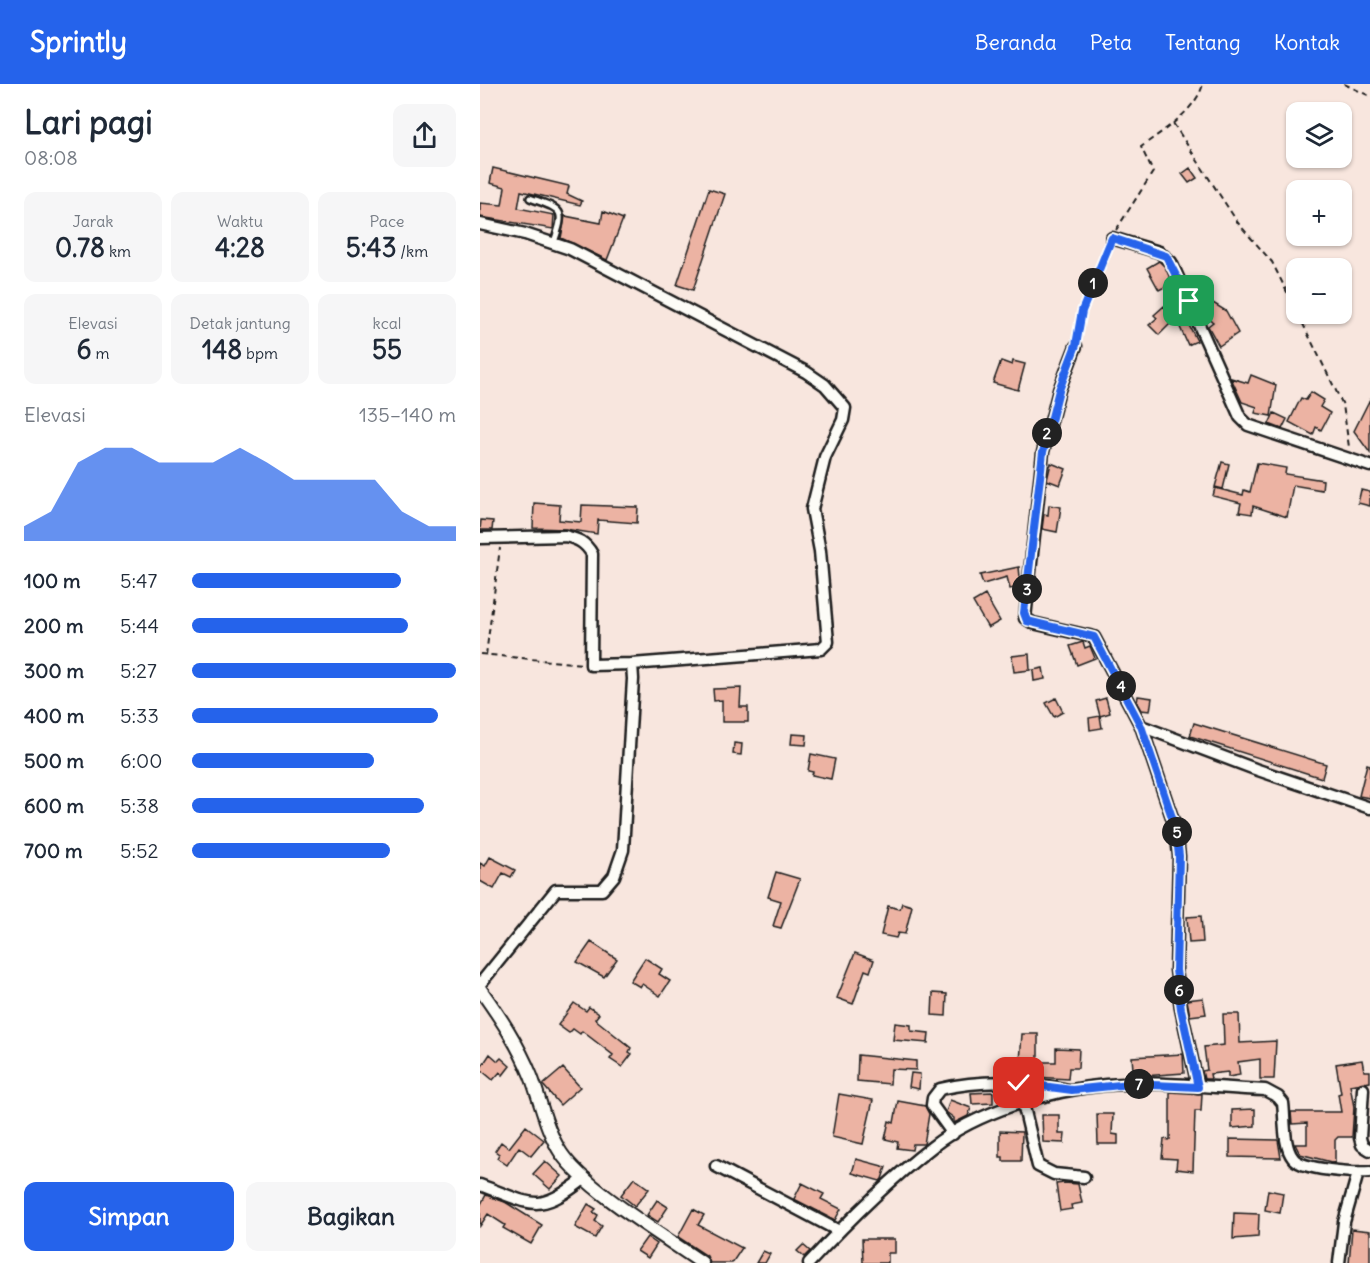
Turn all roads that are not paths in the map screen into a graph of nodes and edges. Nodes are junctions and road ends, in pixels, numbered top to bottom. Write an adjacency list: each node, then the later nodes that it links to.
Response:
1 (530, 198): 4 (lane)
2 (480, 224): 4 (street)
3 (1112, 238): 6 (street)
4 (554, 242): 8 (street)
5 (1076, 345): 9 (street)
6 (1370, 466)
7 (480, 538): 8 (street)
8 (632, 664): 11 (street)
9 (1141, 726): 10 (street); 13 (street)
10 (1370, 808)
11 (480, 984)
12 (480, 989): 23 (street)
13 (1198, 1087): 15 (street); 21 (street)
14 (1363, 1089): 18 (street)
15 (1072, 1090): 16 (street); 17 (street)
16 (1023, 1103): 17 (street); 22 (street)
17 (953, 1134): 25 (street)
18 (1370, 1150)
19 (716, 1166): 25 (street)
20 (1370, 1172): 21 (street)
21 (1358, 1173): 28 (street)
22 (1084, 1177)
23 (585, 1178): 24 (street); 26 (street)
24 (480, 1185)
25 (839, 1231): 27 (street)
26 (702, 1263)
27 (809, 1263)
28 (1339, 1263)

